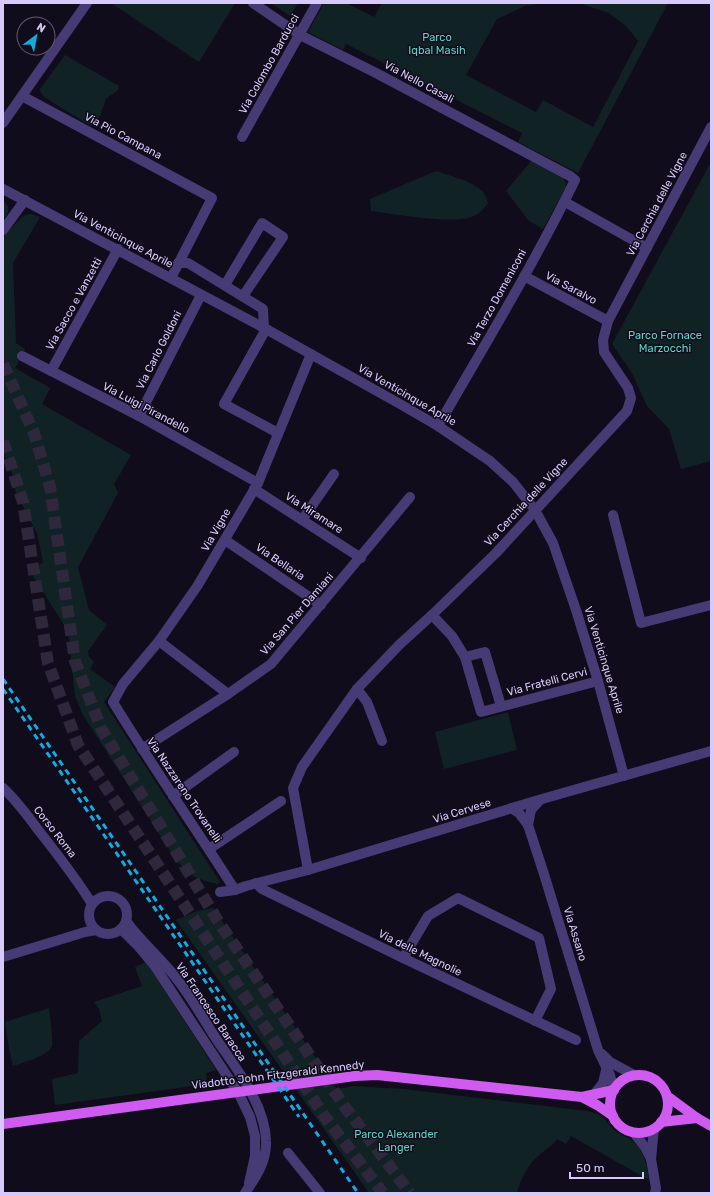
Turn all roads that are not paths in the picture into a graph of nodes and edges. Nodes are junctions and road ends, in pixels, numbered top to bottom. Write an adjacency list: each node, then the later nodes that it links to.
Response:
1 (86, 3): 5 (street)
2 (252, 3): 4 (street, Via Nello Casali)
3 (317, 3): 4 (street, Via Colombo Barducci)
4 (300, 34): 8 (street, Via Colombo Barducci); 9 (street, Via Nello Casali)
5 (22, 96): 6 (street); 16 (street, Via Pio Campana)
6 (3, 123)
7 (711, 127): 14 (street, Via Cerchia delle Vigne)
8 (242, 137)
9 (575, 180): 12 (street, Via Terzo Domeniconi)
10 (3, 189): 11 (street, Via Venticinque Aprile)
11 (25, 200): 13 (street); 15 (street, Via Venticinque Aprile)
12 (565, 202): 14 (street); 17 (street, Via Terzo Domeniconi)
13 (3, 230)
14 (647, 248): 22 (street, Via Cerchia delle Vigne)
15 (118, 249): 18 (street, Via Venticinque Aprile); 26 (street, Via Sacco e Vanzetti)
16 (178, 263): 18 (street); 19 (street)
17 (524, 276): 22 (street, Via Saralvo); 28 (street, Via Terzo Domeniconi)
18 (171, 278): 20 (street, Via Venticinque Aprile)
19 (225, 285): 21 (street); 21 (street)
20 (201, 295): 23 (street, Via Venticinque Aprile); 27 (street, Via Carlo Goldoni)
21 (243, 296): 23 (street)
22 (608, 321): 33 (street, Via Cerchia delle Vigne)
23 (265, 328): 24 (street, Via Venticinque Aprile); 29 (street)
24 (311, 354): 28 (street, Via Venticinque Aprile); 29 (street, Via Vigne)
25 (22, 356): 26 (street, Via Luigi Pirandello)
26 (51, 371): 27 (street, Via Luigi Pirandello)
27 (139, 416): 31 (street, Via Luigi Pirandello)
28 (438, 426): 33 (street, Via Venticinque Aprile)
29 (278, 433): 31 (street, Via Vigne)
30 (334, 474): 35 (street)
31 (256, 486): 35 (street, Via Miramare); 36 (street, Via Vigne)
32 (410, 497): 37 (street, Via San Pier Damiani)
33 (535, 510): 40 (street, Via Cerchia delle Vigne); 43 (street, Via Venticinque Aprile)
34 (613, 515): 39 (street)
35 (302, 520): 37 (street, Via Miramare)
36 (225, 540): 38 (street, Via Bellaria); 41 (street, Via Vigne)
37 (361, 558): 38 (street, Via San Pier Damiani)
38 (321, 605): 45 (street, Via San Pier Damiani)
39 (711, 605)
40 (432, 615): 42 (street, Via Fratelli Cervi); 44 (street, Via Cerchia delle Vigne)
41 (159, 641): 45 (street); 46 (street, Via Vigne)
42 (465, 657): 47 (street, Via Fratelli Cervi); 47 (street, Via Fratelli Cervi)
43 (598, 681): 47 (street, Via Fratelli Cervi); 52 (street, Via Venticinque Aprile)
44 (357, 689): 48 (street); 60 (street, Via Cerchia delle Vigne)
45 (228, 694): 49 (street, Via San Pier Damiani)
46 (114, 702): 49 (street, Via Nazzareno Trovanelli)
47 (501, 706)
48 (382, 741)
49 (142, 749): 54 (street, Via Nazzareno Trovanelli)
50 (711, 751): 52 (street, Via Cervese)
51 (234, 752): 54 (street)
52 (624, 776): 55 (street, Via Cervese)
53 (3, 788): 61 (street, Corso Roma)
54 (173, 796): 59 (street, Via Nazzareno Trovanelli)
55 (542, 799): 57 (street, Via Cervese); 58 (street)
56 (281, 801): 59 (street)
57 (511, 808): 58 (street, Via Assano); 60 (street, Via Cervese)
58 (528, 825): 73 (street, Via Assano)
59 (209, 849): 63 (street, Via Nazzareno Trovanelli)
60 (308, 870): 62 (street, Via Cervese)
61 (78, 881): 65 (street, Corso Roma); 66 (street, Corso Roma)
62 (256, 883): 63 (street, Via Cervese); 70 (street, Via delle Magnolie)
63 (235, 890): 64 (street, Via Cervese)
64 (220, 892)
65 (101, 896): 66 (street); 67 (street)
66 (92, 904): 68 (street)
67 (123, 925): 68 (street); 88 (street, Via Francesco Baracca)
68 (93, 926): 69 (street)
69 (3, 957)
70 (403, 958): 71 (street, Via delle Magnolie); 71 (street)
71 (535, 1021): 72 (street, Via delle Magnolie)
72 (576, 1040)
73 (598, 1050): 74 (street, Via Assano); 75 (street)
74 (607, 1066): 76 (street, Via Assano); 77 (street)
75 (634, 1076): 76 (main road); 78 (main road)
76 (614, 1090): 77 (main road, Viadotto John Fitzgerald Kennedy); 80 (main road)
77 (593, 1096): 79 (main road, Viadotto John Fitzgerald Kennedy)
78 (667, 1096): 81 (main road); 83 (main road)
79 (582, 1097): 80 (main road, Viadotto John Fitzgerald Kennedy); 82 (main road, Viadotto John Fitzgerald Kennedy)
80 (613, 1116): 85 (main road)
81 (697, 1118): 83 (main road); 84 (main road)
82 (3, 1124)
83 (658, 1126): 85 (main road); 87 (street)
84 (711, 1126)
85 (634, 1133): 87 (street)
86 (288, 1153): 89 (street)
87 (651, 1159): 90 (street)
88 (246, 1192)
89 (320, 1193)
90 (655, 1193)

